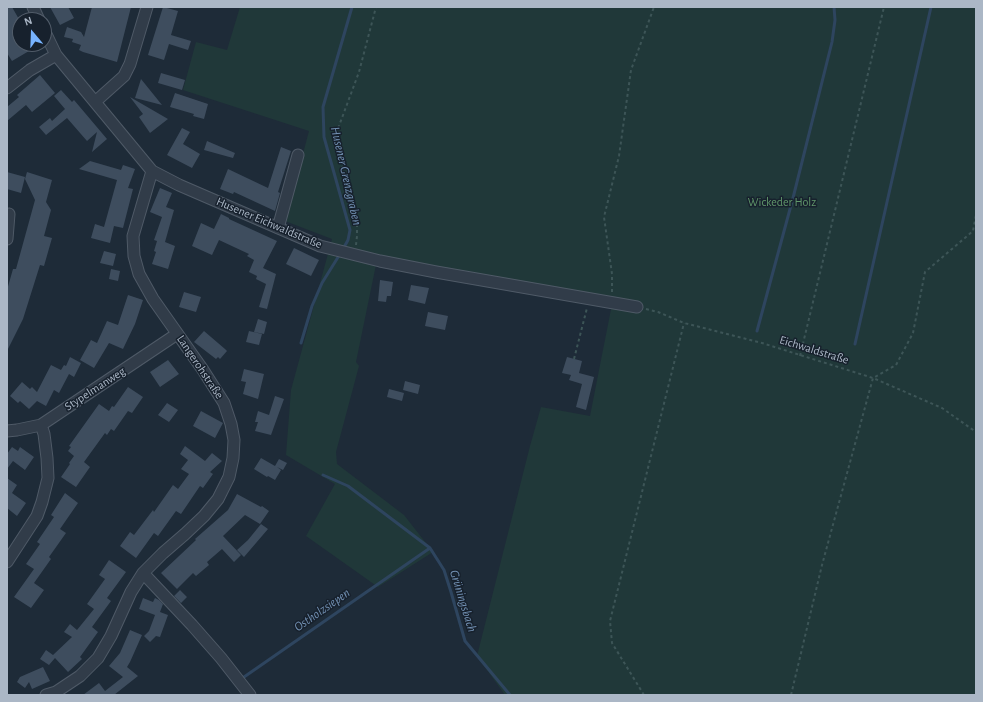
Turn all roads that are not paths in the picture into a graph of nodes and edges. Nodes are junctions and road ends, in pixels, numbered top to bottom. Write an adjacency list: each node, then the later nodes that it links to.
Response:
1 (147, 7): 5 (street)
2 (52, 47): 3 (street, Husener Eichwaldstraße)
3 (56, 55): 4 (street); 5 (street, Husener Eichwaldstraße)
4 (7, 88)
5 (95, 102): 7 (street, Husener Eichwaldstraße)
6 (298, 155): 9 (street)
7 (152, 171): 9 (street, Husener Eichwaldstraße); 12 (street, Langerohstraße)
8 (9, 214): 10 (street)
9 (278, 228): 11 (street, Husener Eichwaldstraße)
10 (7, 240)
11 (637, 307)
12 (178, 334): 13 (street, Stypelmanweg); 16 (street, Langerohstraße)
13 (41, 425): 14 (street, Stypelmanweg); 15 (street)
14 (7, 431)
15 (7, 562)
16 (143, 573): 17 (street, Langerohstraße); 18 (street)
17 (46, 695)
18 (250, 695)

